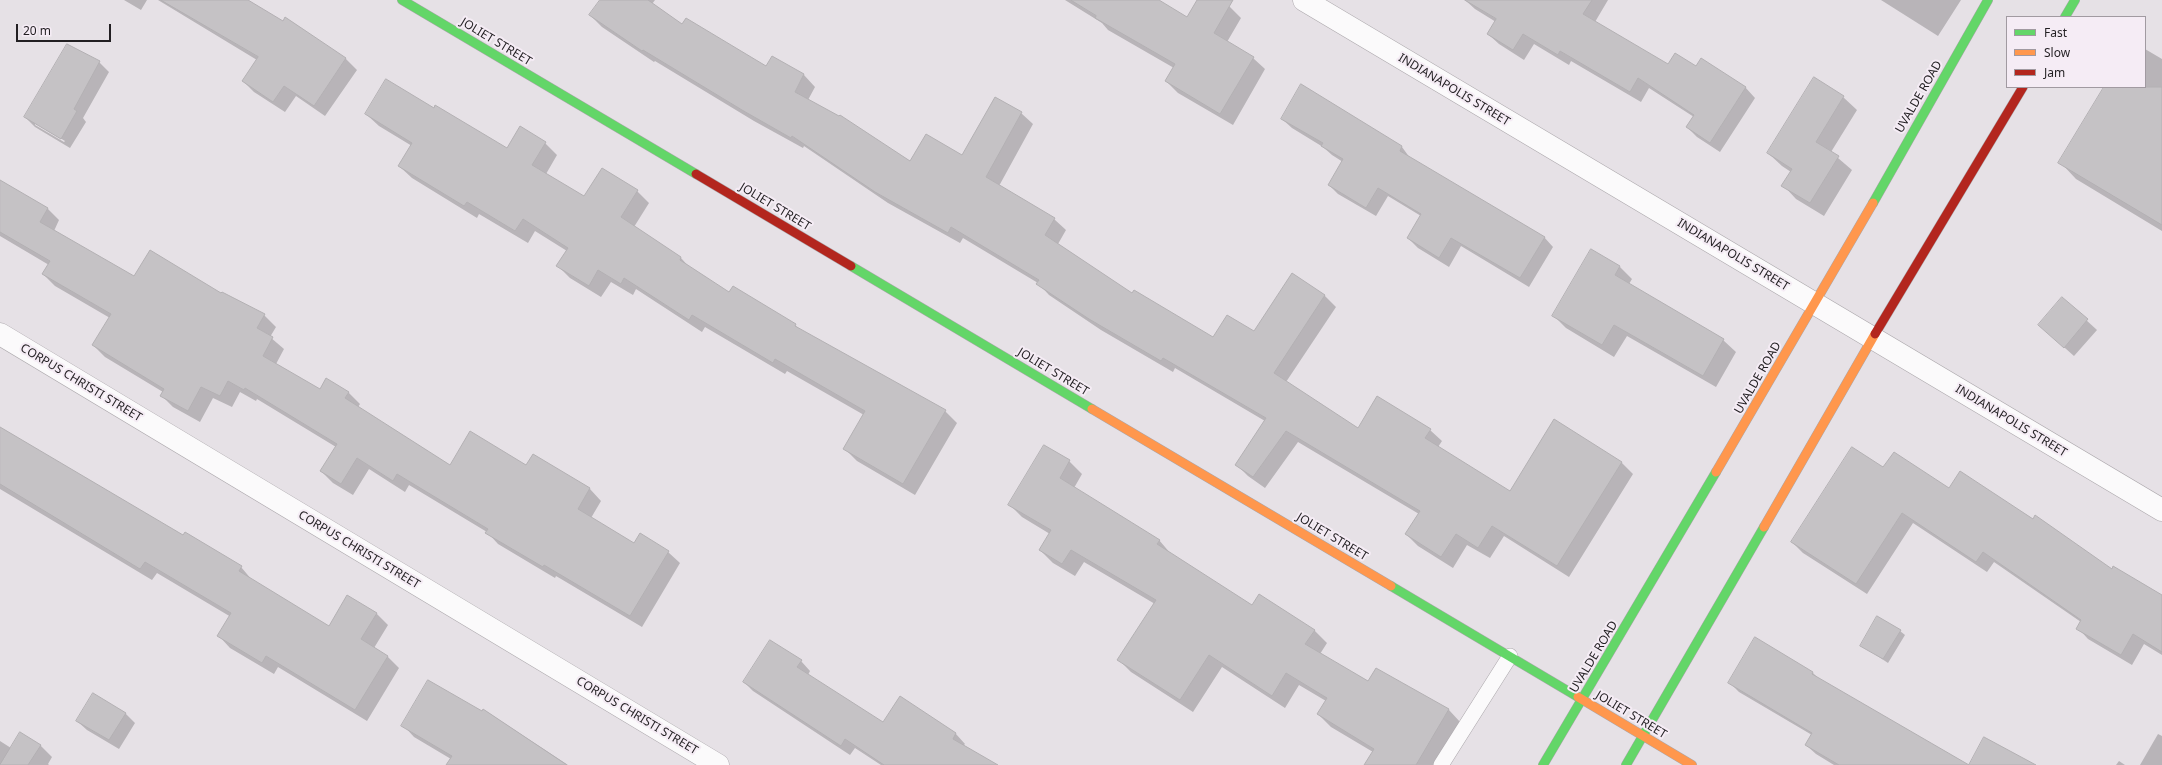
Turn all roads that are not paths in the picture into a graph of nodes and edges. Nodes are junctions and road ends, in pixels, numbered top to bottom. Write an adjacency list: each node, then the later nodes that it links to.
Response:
1 (402, 0): 11 (main road, JOLIET STREET)
2 (1304, 0): 7 (street, INDIANAPOLIS STREET)
3 (1988, 0): 7 (main road, UVALDE ROAD)
4 (2075, 0): 5 (main road)
5 (2066, 16)
6 (2022, 88): 9 (main road)
7 (1815, 304): 9 (street, INDIANAPOLIS STREET); 12 (main road, UVALDE ROAD)
8 (0, 334): 14 (street, CORPUS CHRISTI STREET)
9 (1872, 339): 10 (street, INDIANAPOLIS STREET); 13 (main road)
10 (2162, 510)
11 (1510, 656): 12 (main road, JOLIET STREET); 15 (lane)
12 (1583, 700): 13 (main road, JOLIET STREET); 16 (main road, UVALDE ROAD)
13 (1643, 736): 17 (main road); 18 (main road, JOLIET STREET)
14 (718, 765)
15 (1441, 765)
16 (1543, 765)
17 (1626, 765)
18 (1692, 765)

